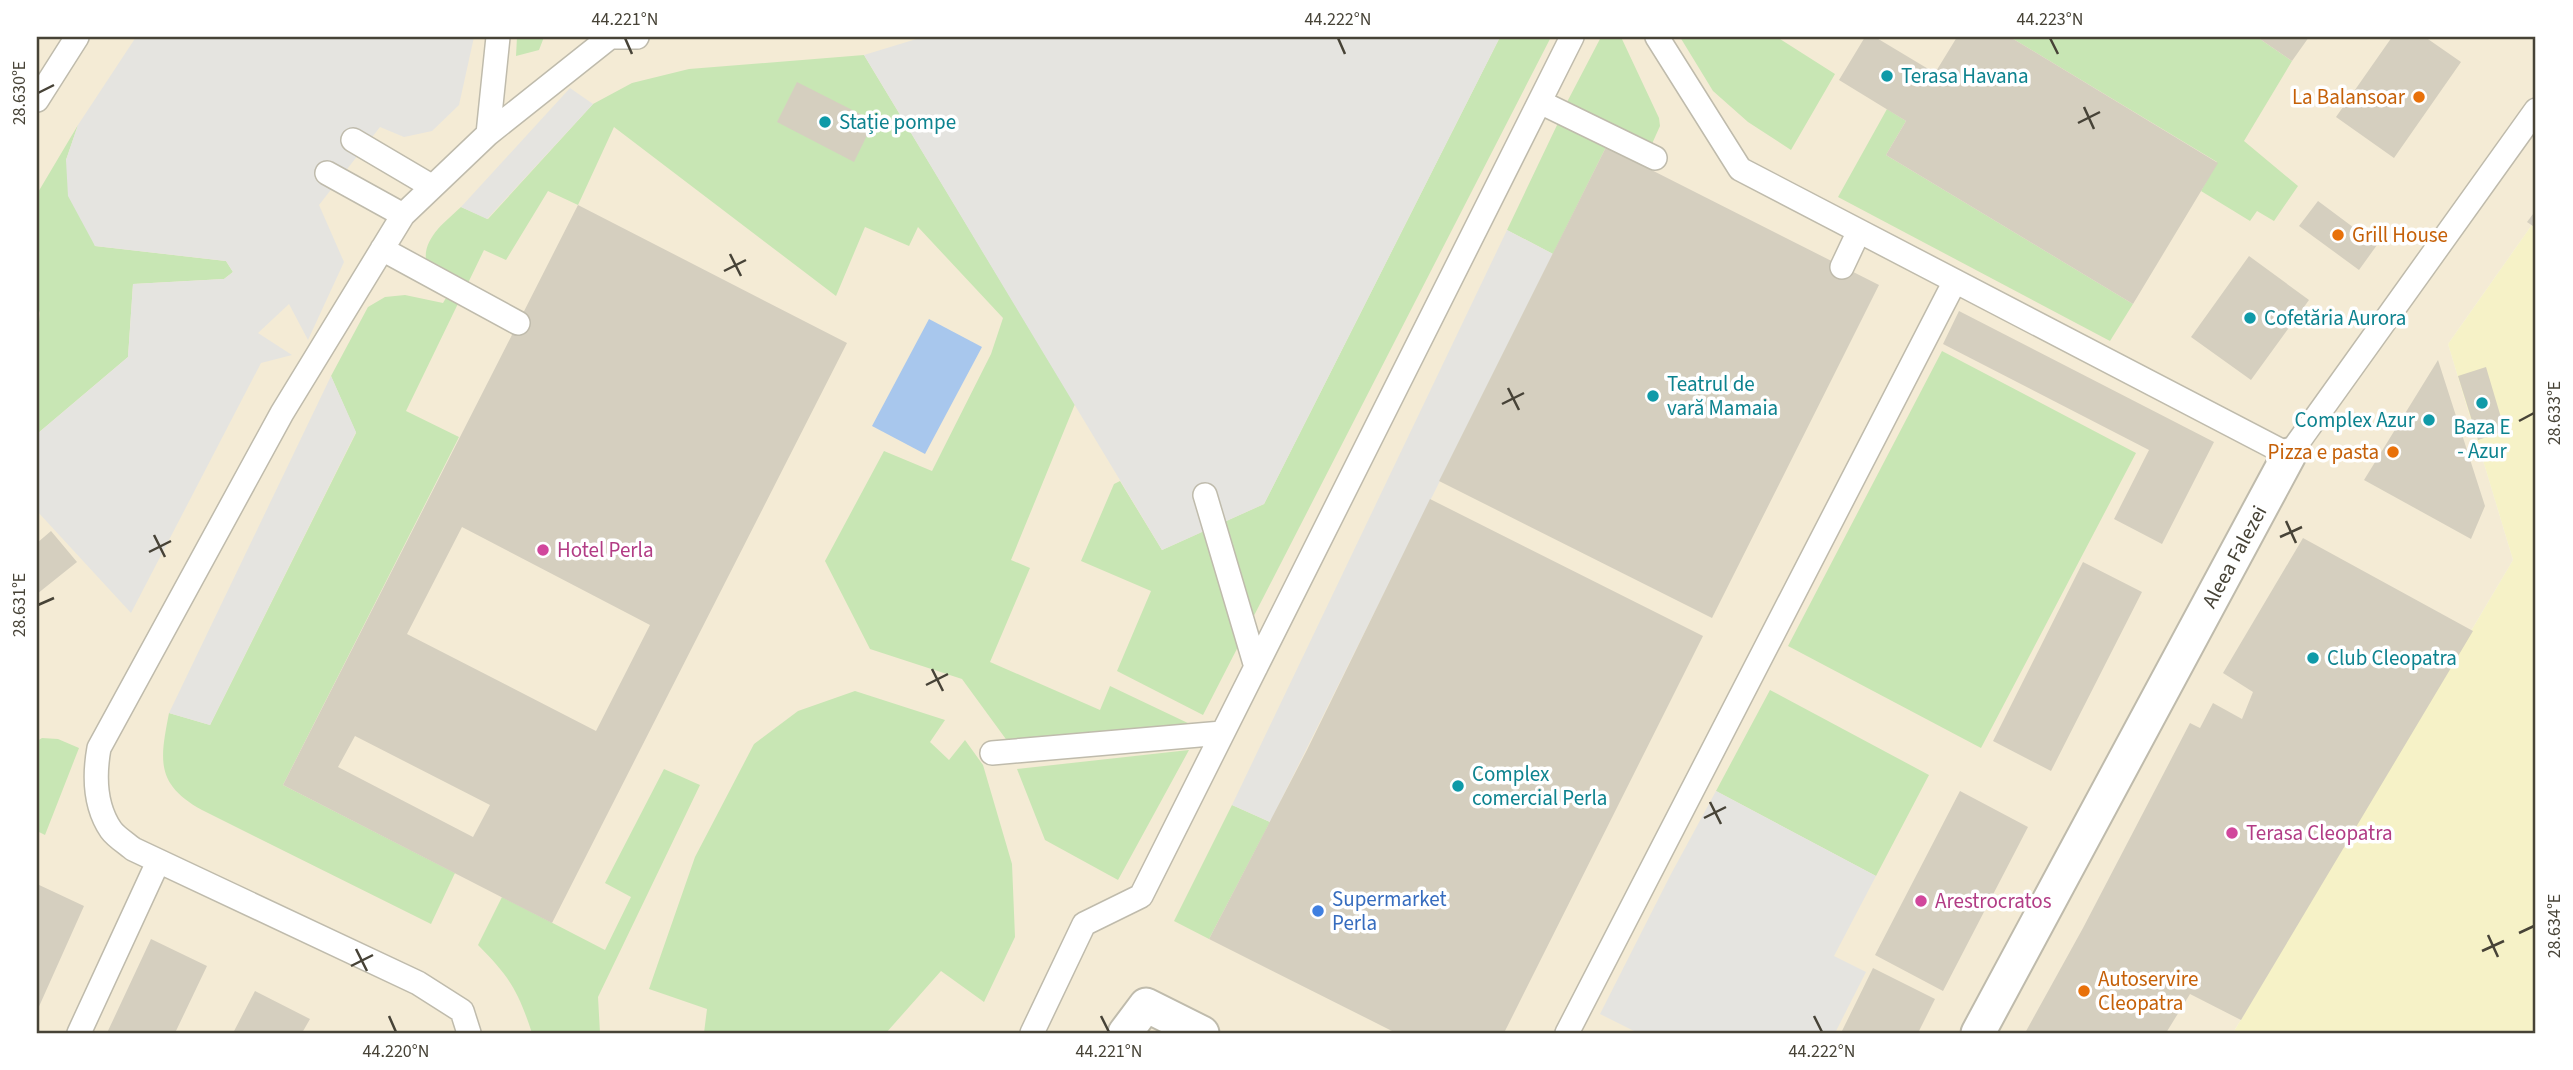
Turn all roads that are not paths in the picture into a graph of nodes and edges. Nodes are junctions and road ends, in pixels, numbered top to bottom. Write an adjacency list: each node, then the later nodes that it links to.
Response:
1 (78, 37): 7 (lane)
2 (498, 37): 10 (lane)
3 (610, 37): 4 (lane); 10 (lane)
4 (636, 37)
5 (1572, 37): 8 (lane)
6 (1657, 37): 16 (lane)
7 (37, 100)
8 (1539, 102): 12 (lane); 23 (lane)
9 (2536, 110): 21 (lane, Aleea Falezei)
10 (488, 134): 14 (lane)
11 (353, 140): 14 (lane)
12 (1655, 158)
13 (327, 173): 15 (lane)
14 (431, 186): 15 (lane)
15 (403, 215): 17 (lane)
16 (1859, 231): 18 (lane); 19 (lane)
17 (382, 249): 20 (lane); 26 (lane)
18 (1842, 267)
19 (1955, 281): 21 (lane); 32 (lane)
20 (518, 323)
21 (2289, 455): 33 (street, Aleea Falezei)
22 (1205, 495): 23 (lane)
23 (1256, 667): 24 (lane)
24 (1222, 733): 25 (lane); 29 (lane)
25 (992, 753)
26 (158, 862): 27 (lane); 28 (lane)
27 (79, 1033)
28 (469, 1033)
29 (1032, 1033)
30 (1125, 1033): 31 (street)
31 (1202, 1033)
32 (1567, 1033)
33 (1978, 1033)

